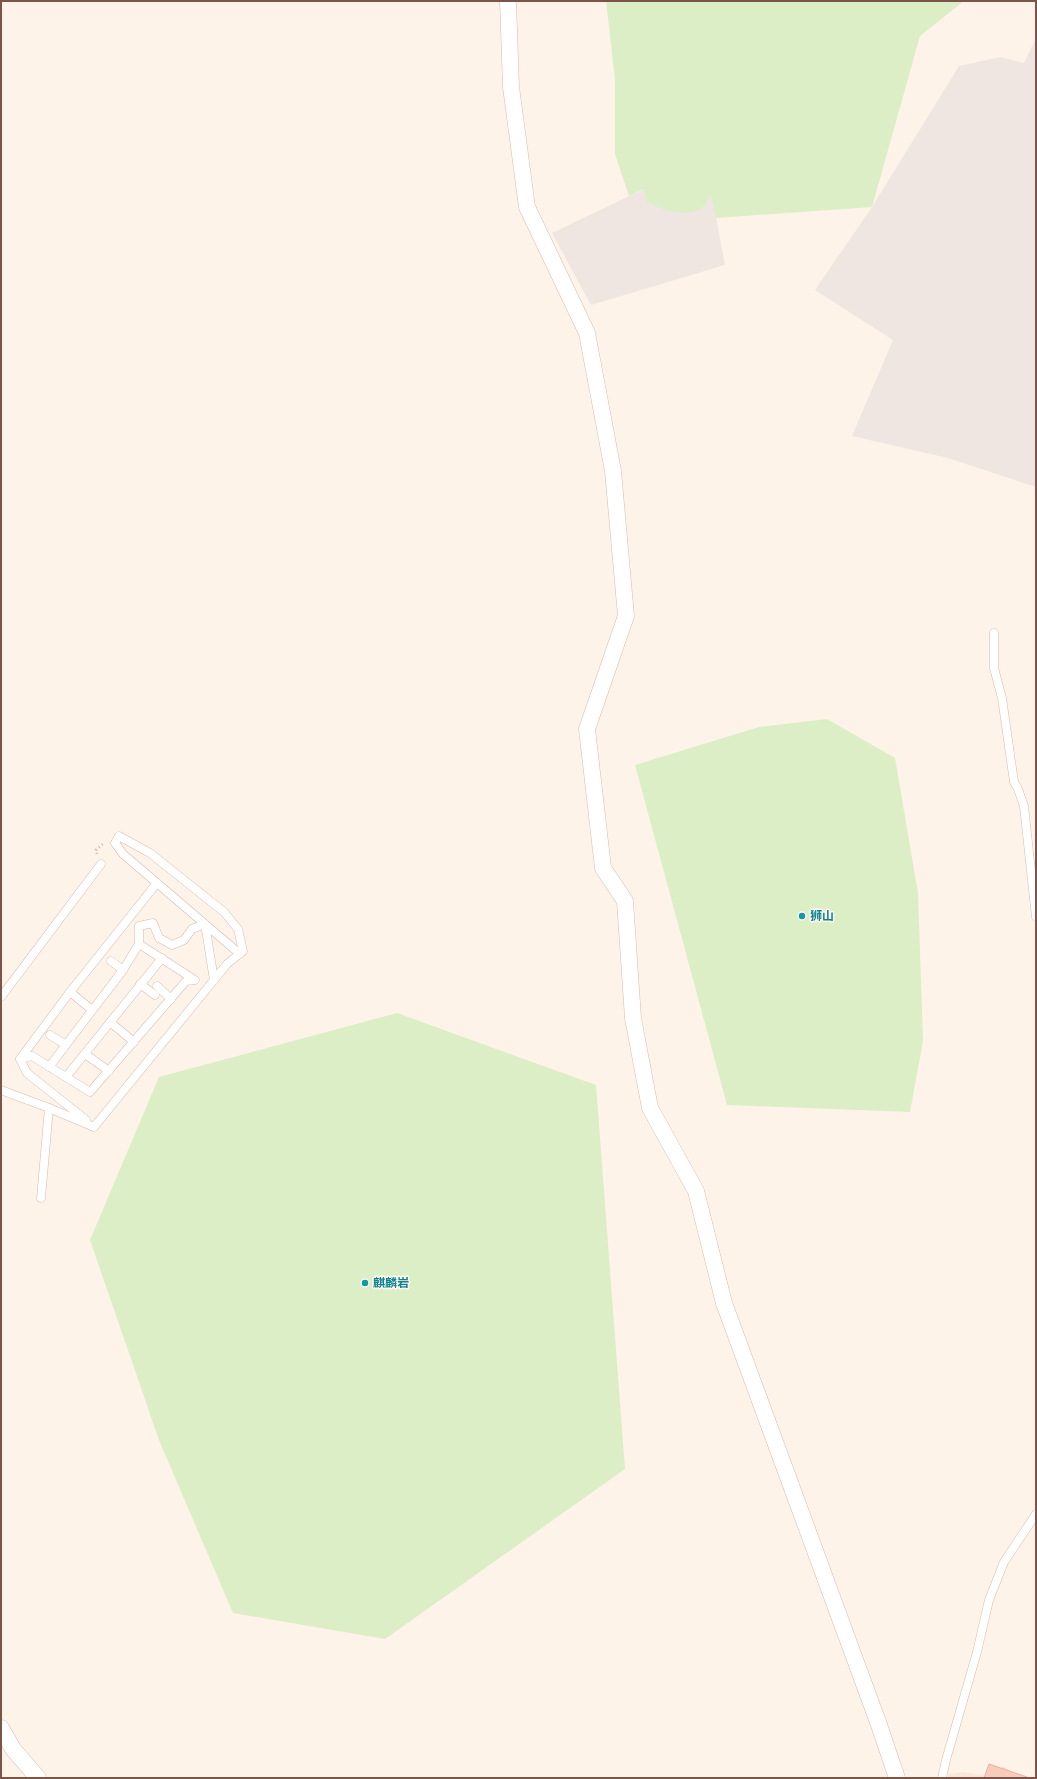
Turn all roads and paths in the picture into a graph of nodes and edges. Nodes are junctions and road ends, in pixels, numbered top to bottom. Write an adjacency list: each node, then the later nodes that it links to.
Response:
1 (508, 1): 37 (street)
2 (994, 632): 6 (lane)
3 (114, 843): 4 (path); 5 (lane); 9 (lane)
4 (101, 864): 18 (lane)
5 (157, 883): 7 (lane); 16 (lane)
6 (1036, 917)
7 (205, 924): 8 (lane); 9 (lane); 13 (lane)
8 (139, 944): 10 (lane); 12 (lane)
9 (240, 954): 13 (lane)
10 (162, 958): 14 (lane); 19 (lane)
11 (111, 961): 12 (lane)
12 (123, 970): 20 (lane)
13 (214, 980): 32 (lane)
14 (140, 984): 17 (lane); 21 (lane)
15 (157, 986): 19 (lane)
16 (70, 992): 20 (lane); 26 (lane)
17 (155, 995)
18 (1, 997)
19 (171, 999): 23 (lane)
20 (92, 1010): 24 (lane)
21 (110, 1022): 23 (lane); 25 (lane)
22 (50, 1036): 24 (lane)
23 (134, 1042): 28 (lane)
24 (66, 1045): 27 (lane)
25 (84, 1054): 28 (lane); 29 (lane)
26 (20, 1059): 27 (lane); 32 (lane)
27 (49, 1067): 29 (lane)
28 (109, 1071): 29 (lane)
29 (66, 1077)
30 (1, 1090): 31 (lane)
31 (49, 1108): 32 (lane); 33 (lane)
32 (94, 1127)
33 (41, 1198)
34 (1036, 1514): 38 (lane)
35 (1, 1728): 36 (street)
36 (38, 1778)
37 (897, 1778)
38 (942, 1778)

